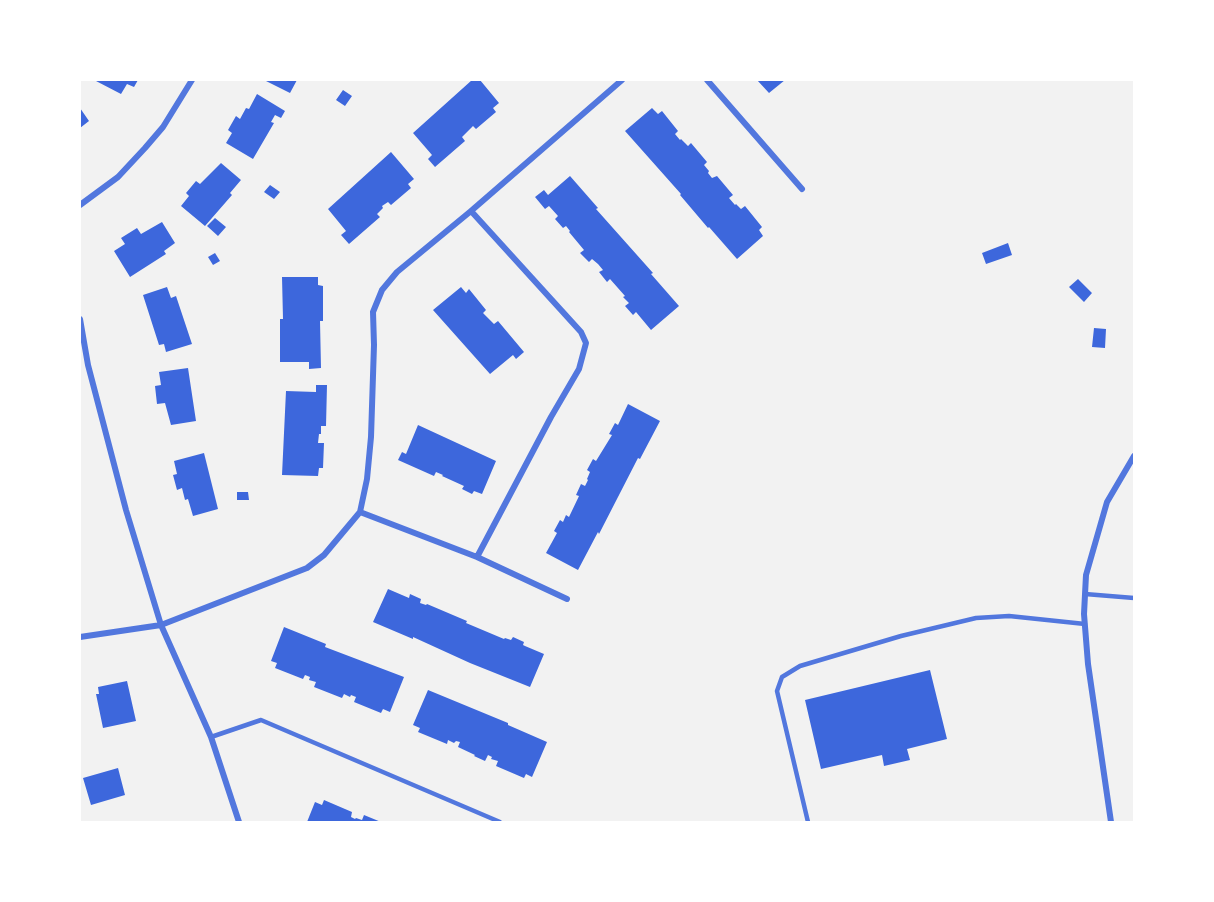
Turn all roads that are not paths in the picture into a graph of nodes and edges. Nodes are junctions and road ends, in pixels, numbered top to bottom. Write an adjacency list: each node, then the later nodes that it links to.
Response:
1 (192, 80): 5 (street)
2 (622, 80): 6 (street)
3 (707, 80): 4 (street)
4 (802, 189)
5 (80, 205)
6 (471, 211): 11 (street); 12 (street)
7 (80, 319): 8 (street)
8 (88, 365): 9 (street); 17 (street)
9 (80, 366)
10 (1134, 456): 13 (street)
11 (360, 512): 12 (street); 17 (street)
12 (477, 557): 15 (street)
13 (1085, 594): 14 (lane); 16 (street)
14 (1134, 598)
15 (567, 599)
16 (1085, 624): 22 (lane); 23 (street)
17 (161, 625): 18 (street); 19 (street)
18 (80, 637)
19 (211, 737): 20 (street); 21 (lane)
20 (239, 822)
21 (500, 822)
22 (808, 822)
23 (1111, 822)

